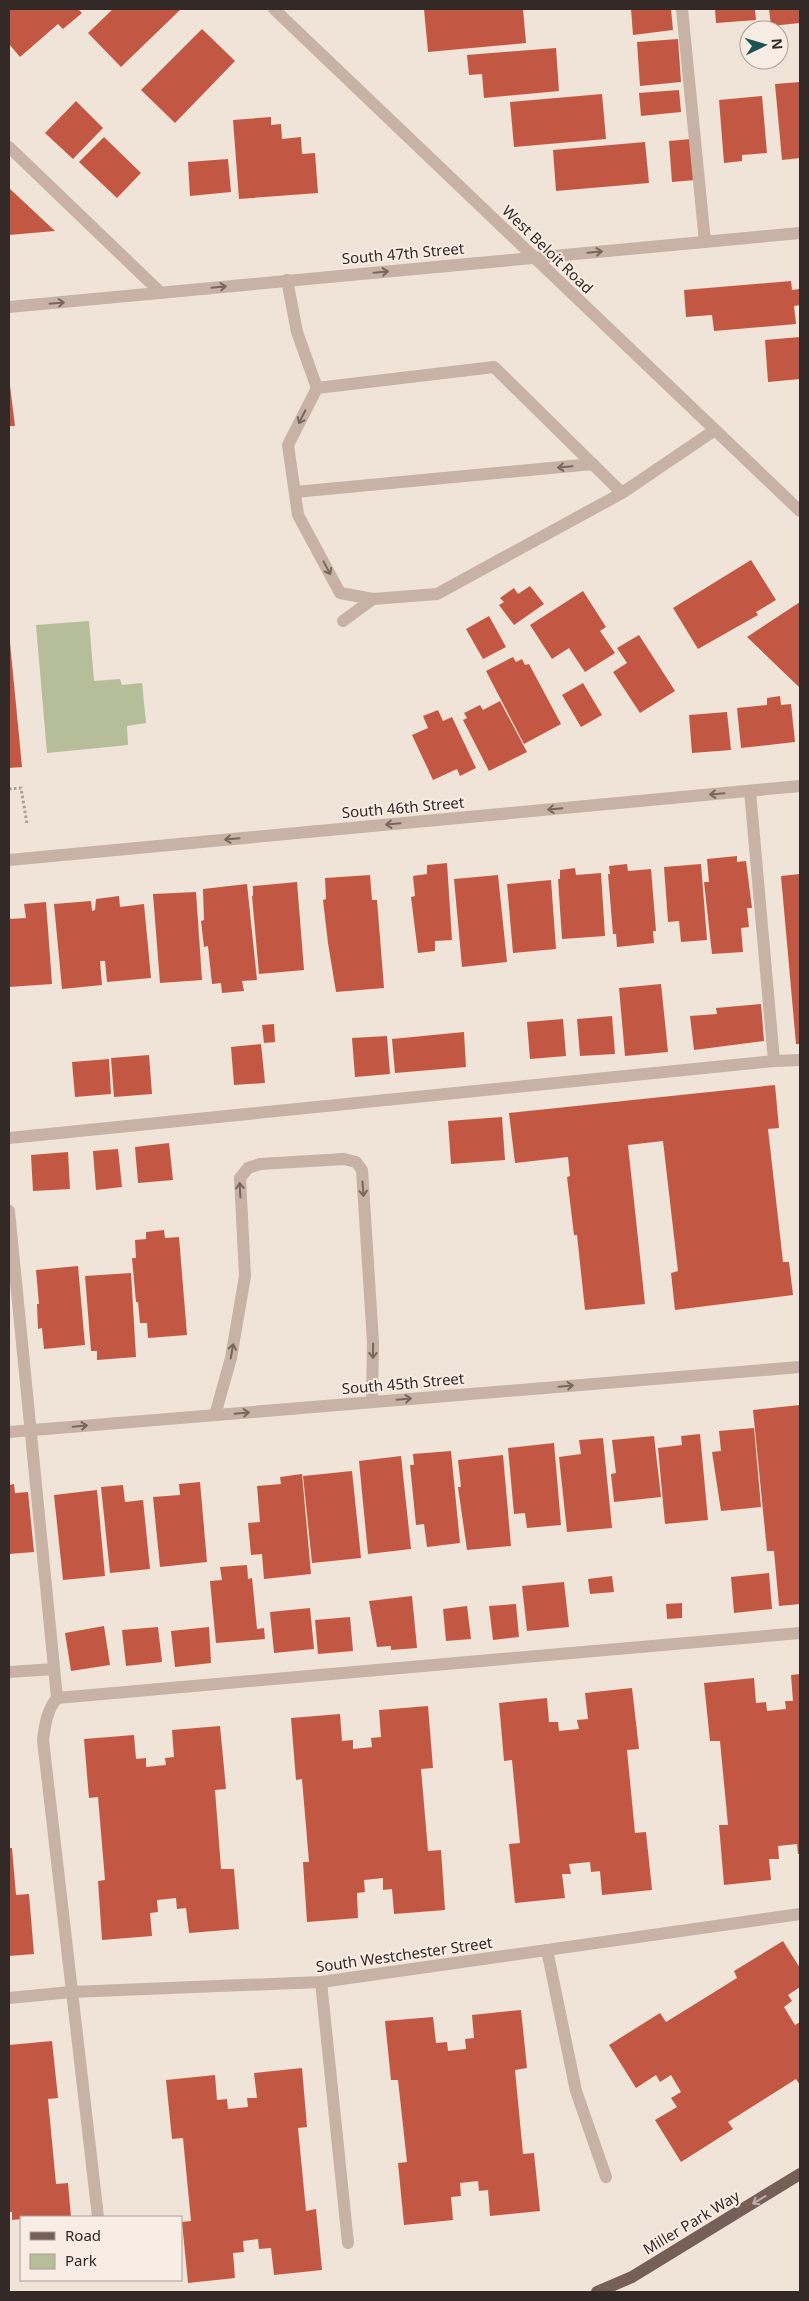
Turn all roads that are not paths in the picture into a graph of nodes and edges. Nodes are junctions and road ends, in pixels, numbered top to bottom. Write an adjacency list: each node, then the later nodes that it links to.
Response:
1 (274, 9): 6 (street, West Beloit Road)
2 (682, 9): 5 (street)
3 (9, 147): 8 (street)
4 (800, 233): 5 (street, South 47th Street)
5 (705, 242): 6 (street, South 47th Street, one-way to 5)
6 (533, 257): 7 (street, South 47th Street, one-way to 6); 11 (street, West Beloit Road)
7 (286, 280): 8 (street, South 47th Street, one-way to 7); 10 (street)
8 (161, 293): 9 (street, South 47th Street, one-way to 8)
9 (9, 307)
10 (317, 388): 12 (street); 13 (street, one-way to 13)
11 (715, 430): 14 (street); 15 (street, West Beloit Road)
12 (593, 464): 13 (street, one-way to 13); 14 (street)
13 (294, 492): 16 (street, one-way to 16)
14 (622, 493): 16 (street)
15 (798, 508)
16 (373, 599): 17 (street)
17 (344, 620)
18 (800, 786): 19 (street, South 46th Street)
19 (750, 791): 20 (street, South 46th Street, one-way to 20); 22 (street)
20 (9, 860)
21 (800, 1060): 22 (street)
22 (774, 1061): 23 (street)
23 (9, 1138)
24 (9, 1211): 28 (street)
25 (800, 1367): 26 (street, South 45th Street, one-way to 25)
26 (372, 1402): 27 (street, South 45th Street, one-way to 26); 27 (street, one-way to 26)
27 (215, 1415): 28 (street, South 45th Street, one-way to 27)
28 (32, 1430): 29 (street, South 45th Street); 31 (street)
29 (9, 1432)
30 (800, 1633): 33 (street)
31 (54, 1669): 32 (street); 33 (street)
32 (9, 1672)
33 (57, 1698): 37 (street)
34 (800, 1914): 35 (street, South Westchester Street)
35 (547, 1950): 36 (street, South Westchester Street); 40 (street)
36 (321, 1982): 37 (street, South Westchester Street); 42 (street)
37 (71, 1992): 38 (street, South Westchester Street); 41 (street)
38 (9, 1998)
39 (800, 2174): 43 (main road, Miller Park Way, one-way to 43)
40 (606, 2177)
41 (98, 2216)
42 (348, 2243)
43 (597, 2292)

